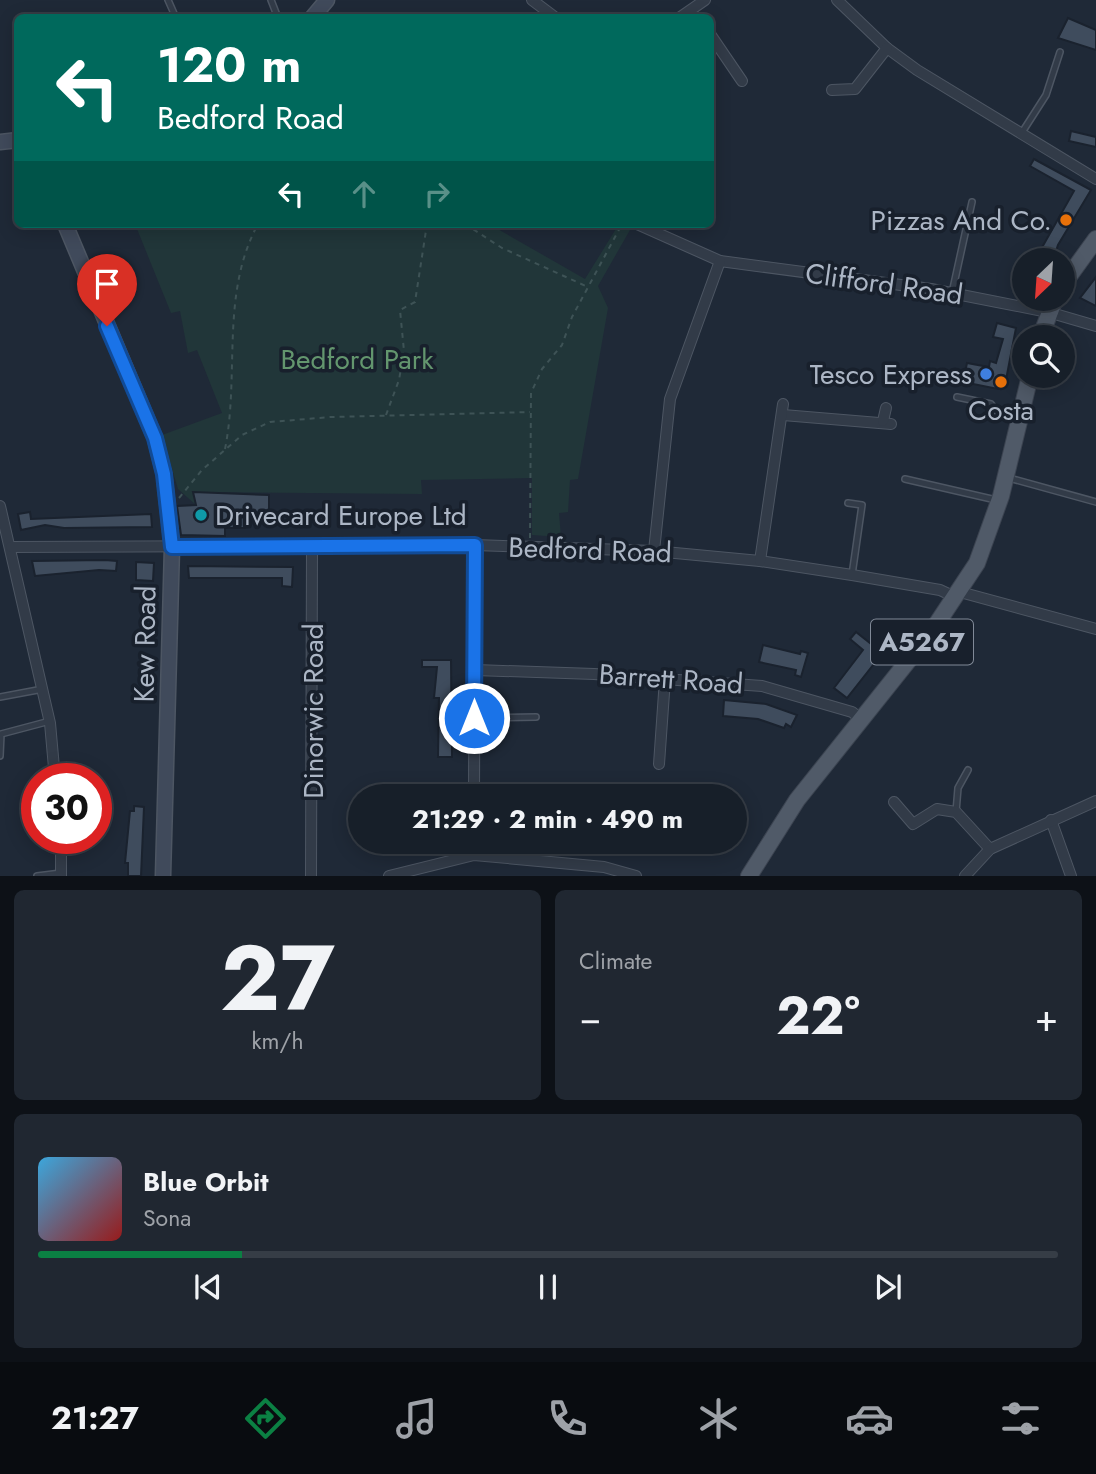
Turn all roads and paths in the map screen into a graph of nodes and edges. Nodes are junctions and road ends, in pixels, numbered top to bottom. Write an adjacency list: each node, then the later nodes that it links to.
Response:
1 (327, 0): 6 (main road)
2 (532, 0): 7 (street)
3 (705, 0): 5 (street)
4 (837, 0): 9 (street)
5 (696, 13)
6 (316, 14)
7 (551, 14)
8 (714, 40): 11 (street)
9 (887, 48): 12 (street); 13 (street)
10 (1060, 52): 13 (lane)
11 (742, 81)
12 (832, 90)
13 (1021, 134): 14 (street)
14 (1096, 179)
15 (972, 202): 26 (lane)
16 (67, 228): 43 (main road, Kew Road)
17 (256, 228): 36 (path)
18 (426, 228): 34 (path)
19 (471, 228): 25 (path)
20 (620, 228): 25 (path)
21 (646, 228): 23 (street, Clifford Road)
22 (1096, 239): 24 (main road)
23 (720, 261): 26 (street, Clifford Road); 49 (street)
24 (1075, 268)
25 (588, 286): 33 (path)
26 (952, 293): 27 (street, Clifford Road)
27 (1012, 301)
28 (1065, 312): 29 (street, Clifford Road)
29 (1096, 326)
30 (1027, 388): 35 (main road, A5267)
31 (957, 397): 35 (lane)
32 (886, 408): 50 (street)
33 (530, 412): 34 (path); 46 (path)
34 (387, 416): 36 (path)
35 (1020, 417): 37 (main road, A5267)
36 (225, 450): 43 (path)
37 (1006, 477): 39 (main road, A5267); 40 (lane)
38 (905, 479): 39 (lane)
39 (999, 501): 52 (main road, A5267)
40 (1096, 502)
41 (848, 503): 51 (lane)
42 (0, 506): 47 (street)
43 (169, 509): 48 (main road, Kew Road)
44 (475, 545): 45 (street, Bedford Road); 46 (street, Bedford Road); 54 (street)
45 (312, 546): 48 (street, Bedford Road); 77 (street, Dinorwic Road)
46 (530, 546): 49 (street, Bedford Road)
47 (11, 547): 48 (street, Bedford Road); 56 (street)
48 (172, 547): 76 (main road, Kew Road)
49 (654, 551): 50 (street, Bedford Road)
50 (760, 561): 51 (street, Bedford Road)
51 (852, 575): 52 (street, Bedford Road)
52 (957, 595): 53 (street, Bedford Road); 60 (main road, A5267)
53 (1096, 629)
54 (475, 670): 55 (street, Barrett Road); 59 (street)
55 (665, 679): 60 (street, Barrett Road); 64 (street)
56 (43, 689): 57 (lane); 61 (street)
57 (0, 697)
58 (536, 717): 59 (lane)
59 (474, 718): 66 (street)
60 (861, 719): 80 (main road, A5267)
61 (50, 721): 62 (lane); 63 (street)
62 (0, 756)
63 (54, 763)
64 (659, 764)
65 (968, 770): 69 (lane)
66 (474, 784)
67 (1096, 801): 70 (street)
68 (894, 802): 69 (street)
69 (956, 811): 71 (street)
70 (1052, 820): 71 (street); 82 (street)
71 (990, 849): 81 (street)
72 (61, 854): 74 (street)
73 (474, 855): 78 (street); 79 (street)
74 (61, 874): 75 (lane)
75 (37, 876)
76 (163, 876)
77 (312, 876)
78 (388, 876)
79 (636, 876)
80 (749, 876)
81 (965, 876)
82 (1071, 876)

